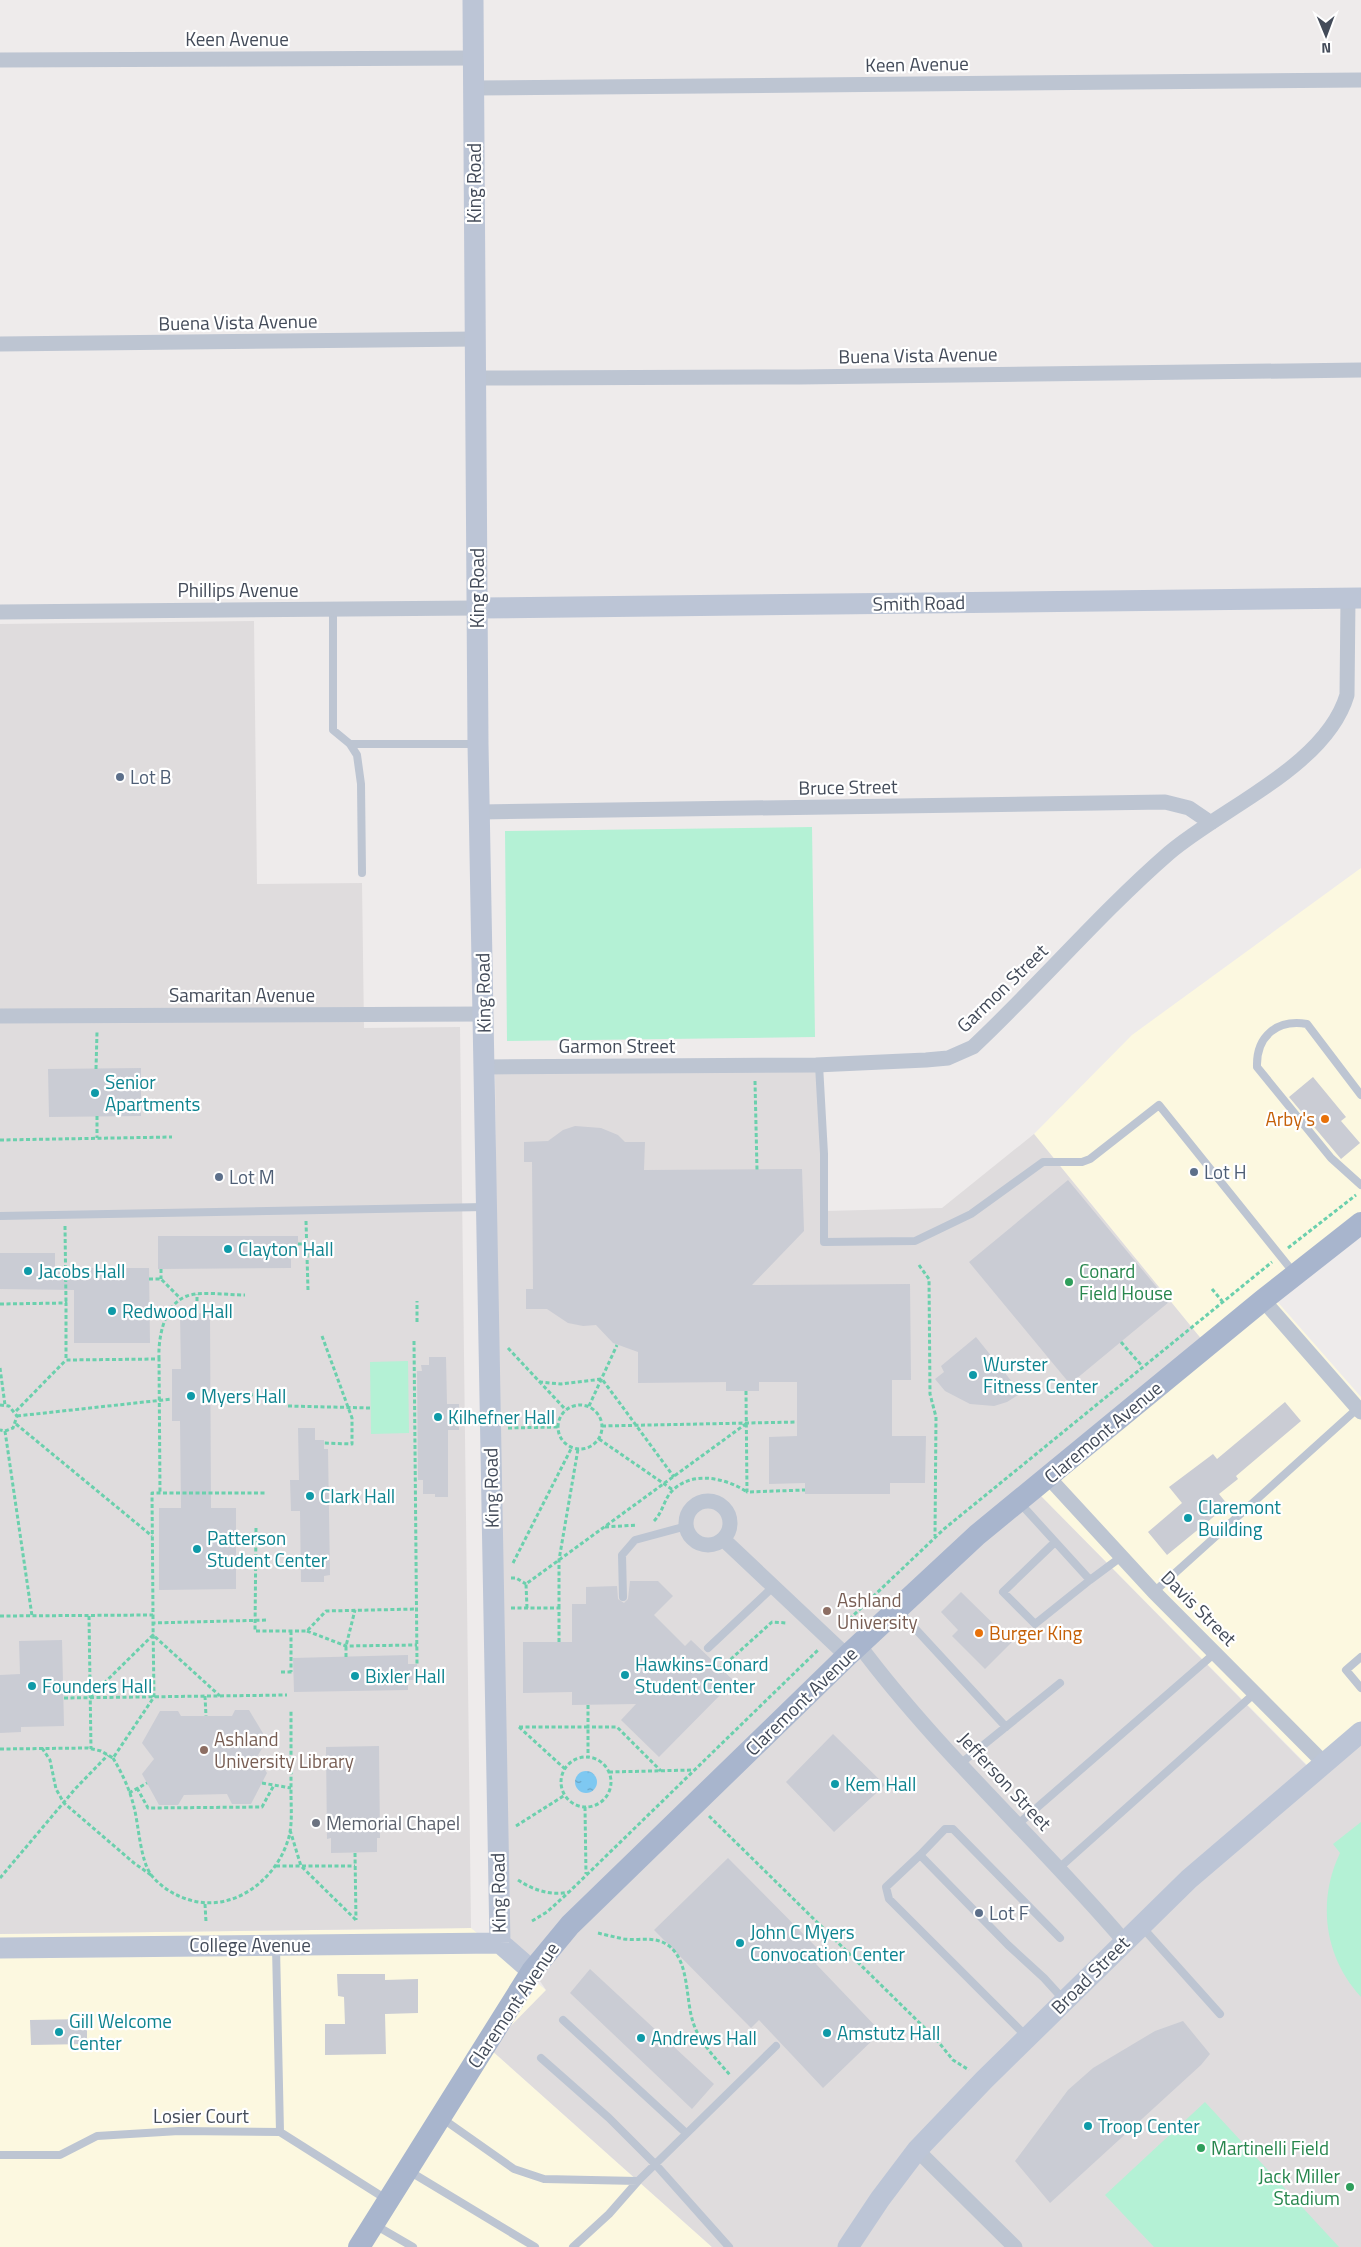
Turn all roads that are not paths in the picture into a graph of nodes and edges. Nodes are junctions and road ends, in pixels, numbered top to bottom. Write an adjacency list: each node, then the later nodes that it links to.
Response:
1 (474, 0): 2 (street, King Road)
2 (474, 58): 3 (street, Keen Avenue); 5 (street, King Road)
3 (0, 60)
4 (1361, 80): 5 (street, Keen Avenue)
5 (474, 88): 6 (street, King Road)
6 (476, 339): 7 (street, Buena Vista Avenue); 9 (street, King Road)
7 (0, 344)
8 (1361, 370): 9 (street, Buena Vista Avenue)
9 (476, 378): 11 (street, King Road)
10 (1355, 599): 11 (street, Smith Road); 17 (street, Garmon Street)
11 (477, 608): 12 (street, Phillips Avenue); 15 (street, King Road)
12 (332, 610): 13 (street, Phillips Avenue); 14 (lane)
13 (0, 612)
14 (350, 744): 15 (lane); 18 (lane)
15 (478, 744): 16 (street, King Road)
16 (480, 812): 17 (street, Bruce Street); 19 (street, King Road)
17 (1211, 823): 21 (street, Garmon Street)
18 (362, 873)
19 (484, 1014): 20 (street, Samaritan Avenue); 22 (street, King Road)
20 (0, 1016)
21 (819, 1064): 22 (street, Garmon Street); 28 (lane)
22 (484, 1067): 25 (street, King Road)
23 (1361, 1095): 24 (lane)
24 (1361, 1185)
25 (486, 1207): 26 (lane); 59 (street, King Road)
26 (0, 1216)
27 (1361, 1223): 28 (main road, Claremont Avenue)
28 (1295, 1275): 29 (main road, Claremont Avenue)
29 (1263, 1300): 30 (street); 31 (main road, Claremont Avenue)
30 (1359, 1410): 39 (lane)
31 (1049, 1478): 32 (main road, Claremont Avenue); 36 (street, Davis Street)
32 (1019, 1502): 35 (lane); 41 (main road, Claremont Avenue)
33 (687, 1526): 34 (street); 34 (street); 40 (lane)
34 (723, 1539): 38 (street, Jefferson Street)
35 (1055, 1542): 37 (lane); 37 (lane)
36 (1121, 1557): 37 (lane); 39 (street, Davis Street)
37 (1090, 1580)
38 (773, 1587): 42 (lane); 43 (street, Jefferson Street)
39 (1154, 1592): 44 (street, Davis Street)
40 (623, 1597)
41 (897, 1609): 43 (main road, Claremont Avenue); 49 (lane)
42 (708, 1648)
43 (853, 1651): 52 (street, Jefferson Street); 62 (main road, Claremont Avenue)
44 (1215, 1653): 48 (street, Davis Street); 53 (lane)
45 (1361, 1657): 47 (lane)
46 (1060, 1683): 49 (lane)
47 (1361, 1688)
48 (1255, 1693): 51 (street, Davis Street); 55 (lane)
49 (1006, 1727): 52 (lane)
50 (1361, 1732): 51 (street, Broad Street)
51 (1324, 1763): 56 (street, Broad Street)
52 (960, 1764): 53 (street, Jefferson Street)
53 (1017, 1825): 55 (street, Jefferson Street)
54 (920, 1855): 57 (lane); 63 (lane); 66 (lane)
55 (1059, 1868): 58 (street, Jefferson Street)
56 (1140, 1925): 58 (street, Broad Street); 64 (lane)
57 (1060, 1938)
58 (1124, 1941): 63 (street, Broad Street)
59 (500, 1942): 60 (street, College Avenue); 62 (street, King Road)
60 (276, 1945): 61 (street, College Avenue); 70 (lane)
61 (0, 1948)
62 (532, 1971): 69 (main road, Claremont Avenue)
63 (1064, 2001): 66 (street, Broad Street)
64 (1220, 2014)
65 (563, 2020): 71 (lane)
66 (1027, 2038): 72 (street, Broad Street)
67 (776, 2046): 71 (lane)
68 (541, 2058): 74 (lane)
69 (439, 2116): 75 (main road, Claremont Avenue); 76 (lane)
70 (280, 2132): 73 (lane, Losier Court); 77 (lane)
71 (686, 2133): 74 (lane)
72 (917, 2150): 84 (street, Broad Street); 85 (street)
73 (0, 2155)
74 (656, 2165): 76 (lane); 83 (lane)
75 (407, 2170): 77 (main road, Claremont Avenue); 81 (lane)
76 (638, 2181): 82 (lane)
77 (387, 2200): 78 (main road, Claremont Avenue)
78 (374, 2224): 79 (main road, Claremont Avenue); 80 (lane)
79 (359, 2247)
80 (412, 2247)
81 (534, 2247)
82 (573, 2247)
83 (729, 2247)
84 (848, 2247)
85 (1015, 2247)

